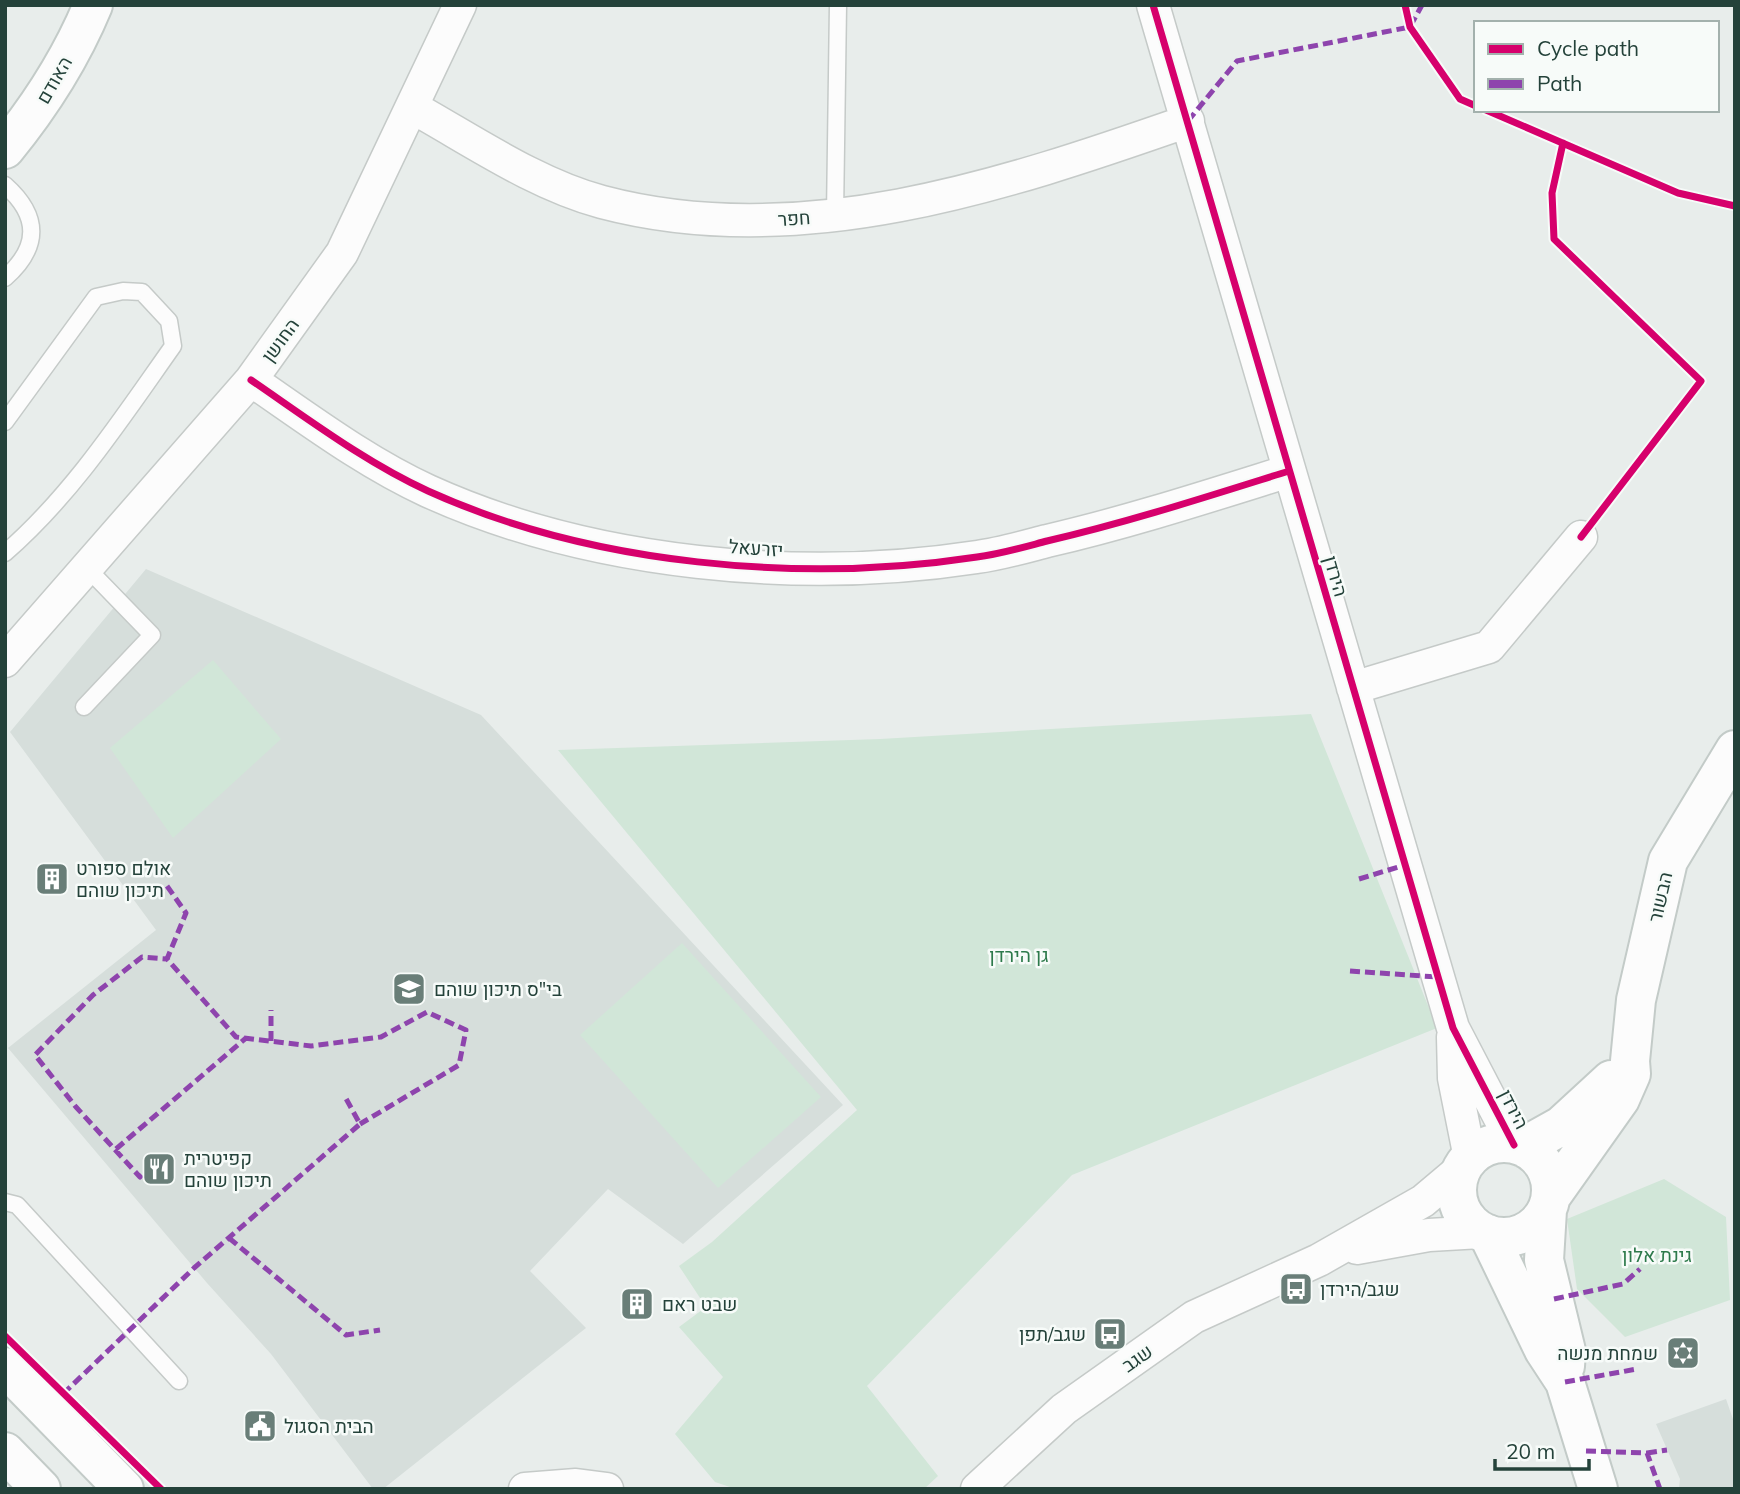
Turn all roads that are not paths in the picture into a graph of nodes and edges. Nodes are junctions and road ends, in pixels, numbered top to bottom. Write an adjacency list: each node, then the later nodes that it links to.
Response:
1 (93, 5): 7 (street, האודם)
2 (460, 5): 5 (street, החושן)
3 (838, 5): 9 (lane)
4 (1153, 5): 6 (street, הירדן)
5 (412, 107): 9 (street, חפר); 11 (street, החושן)
6 (1188, 121): 9 (street, חפר); 13 (street, הירדן)
7 (5, 149)
8 (5, 184): 10 (lane)
9 (835, 215)
10 (5, 278)
11 (251, 380): 13 (street, יזרעאל); 16 (street, החושן)
12 (5, 422): 15 (lane)
13 (1289, 471): 18 (street, הירדן)
14 (1581, 537): 18 (street)
15 (6, 550)
16 (87, 568): 17 (street, החושן); 19 (lane)
17 (5, 661)
18 (1353, 688): 21 (street, הירדן)
19 (84, 707)
20 (1735, 750): 22 (street, הבשור)
21 (1452, 1028): 23 (street, הירדן); 24 (street, הירדן)
22 (1630, 1060): 23 (street); 26 (street, הבשור)
23 (1518, 1146): 24 (street); 26 (street)
24 (1466, 1163): 27 (street); 28 (street, שגב)
25 (5, 1202): 30 (lane)
26 (1549, 1202): 27 (street); 31 (street)
27 (1484, 1233): 28 (street, שגב); 31 (street)
28 (1319, 1260): 37 (street, שגב)
29 (5, 1367): 35 (street)
30 (180, 1381)
31 (1564, 1382): 38 (street)
32 (5, 1452): 34 (street)
33 (541, 1488): 36 (street)
34 (41, 1489)
35 (124, 1489)
36 (607, 1489)
37 (977, 1489)
38 (1598, 1489)

